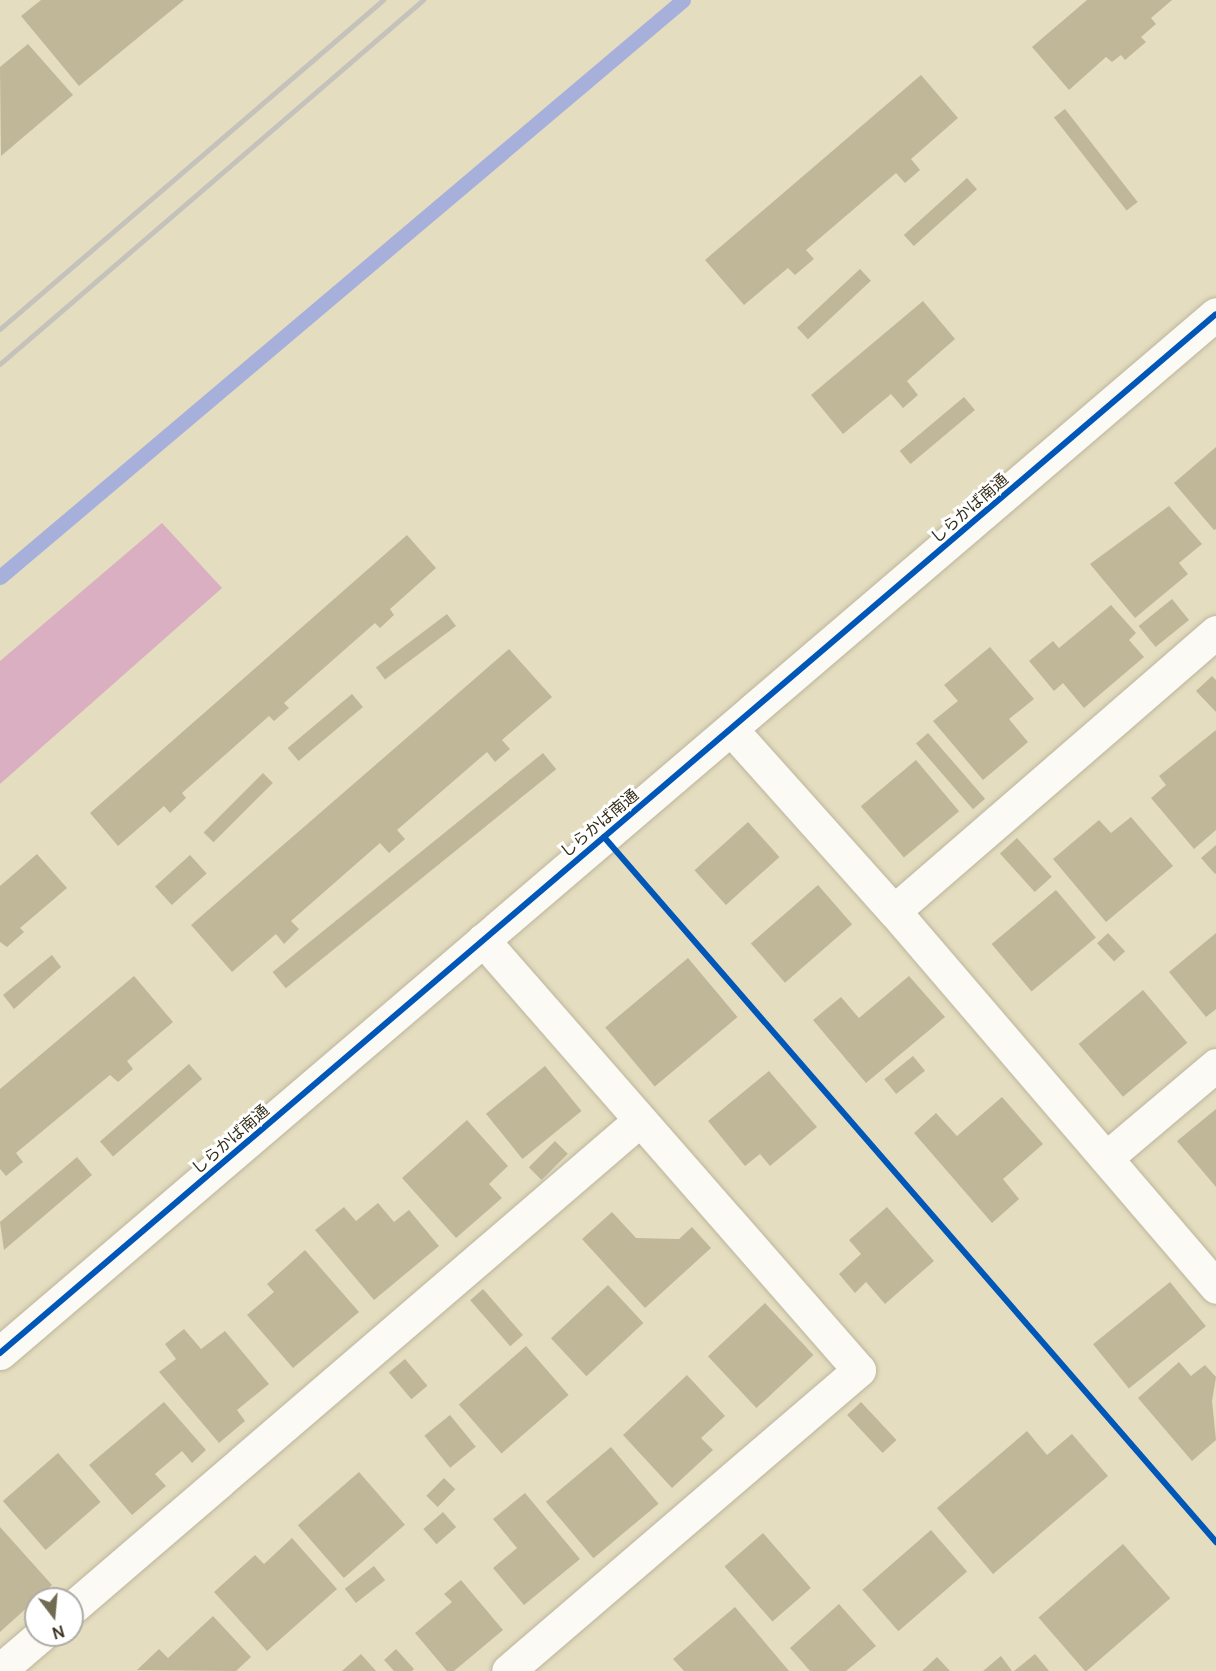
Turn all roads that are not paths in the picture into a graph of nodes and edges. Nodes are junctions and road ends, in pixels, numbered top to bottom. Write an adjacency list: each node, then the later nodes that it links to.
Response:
1 (1216, 314): 3 (street, しらかば南通)
2 (1216, 632): 4 (street)
3 (730, 729): 4 (street); 5 (street, しらかば南通)
4 (894, 911): 8 (street)
5 (483, 940): 7 (street); 10 (street, しらかば南通)
6 (1216, 1065): 8 (street)
7 (639, 1121): 11 (street); 14 (street)
8 (1106, 1158): 9 (street)
9 (1216, 1287)
10 (0, 1353)
11 (84, 1598)
12 (27, 1647): 13 (street)
13 (0, 1670)
14 (508, 1671)

